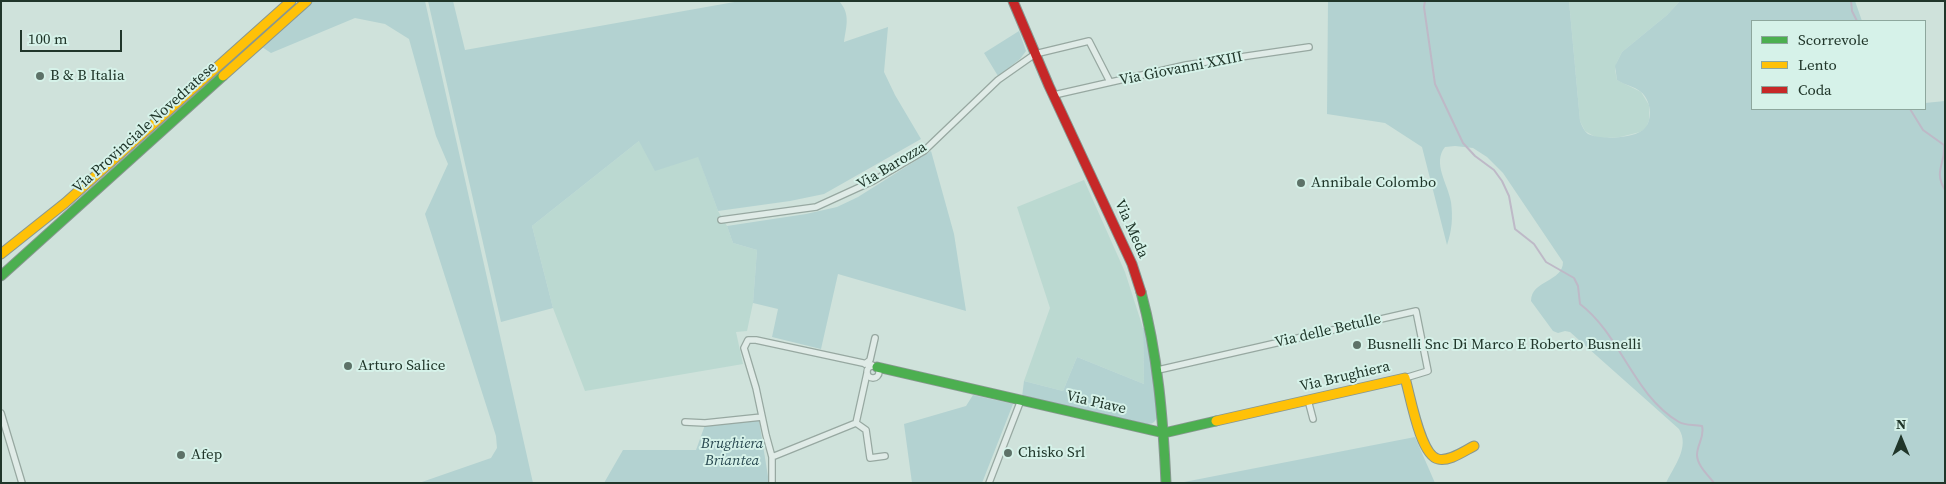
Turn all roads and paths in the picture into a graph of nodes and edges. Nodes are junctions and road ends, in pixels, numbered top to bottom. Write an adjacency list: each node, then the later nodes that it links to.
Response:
1 (291, 1): 9 (street, Via Provinciale Novedratese)
2 (307, 1): 10 (street, Via Provinciale Novedratese)
3 (1013, 1): 5 (street, Via Meda)
4 (1308, 47): 6 (street, Via Giovanni XXIII)
5 (1035, 54): 6 (street); 7 (street, Via Meda); 8 (street, Via Barozza)
6 (1110, 82): 7 (street, Via Giovanni XXIII)
7 (1054, 96): 13 (street, Via Meda)
8 (721, 220)
9 (1, 254)
10 (1, 276)
11 (876, 338): 12 (street)
12 (873, 370): 15 (street, Via Piave); 18 (street, Via Piave); 21 (street)
13 (1158, 370): 14 (street, Via delle Betulle); 22 (street, Via Meda)
14 (1405, 378): 16 (street, Via Brughiera); 23 (street, Via Brughiera)
15 (1021, 400): 22 (street, Via Piave); 28 (street)
16 (1308, 400): 19 (street); 22 (street, Via Brughiera)
17 (1, 413): 26 (street)
18 (762, 417): 20 (street); 25 (street)
19 (1313, 418)
20 (685, 422)
21 (856, 423): 24 (street); 25 (street)
22 (1164, 433): 29 (street, Via Meda)
23 (1474, 446)
24 (885, 456)
25 (772, 457): 27 (street)
26 (22, 483)
27 (772, 483)
28 (989, 483)
29 (1166, 483)

